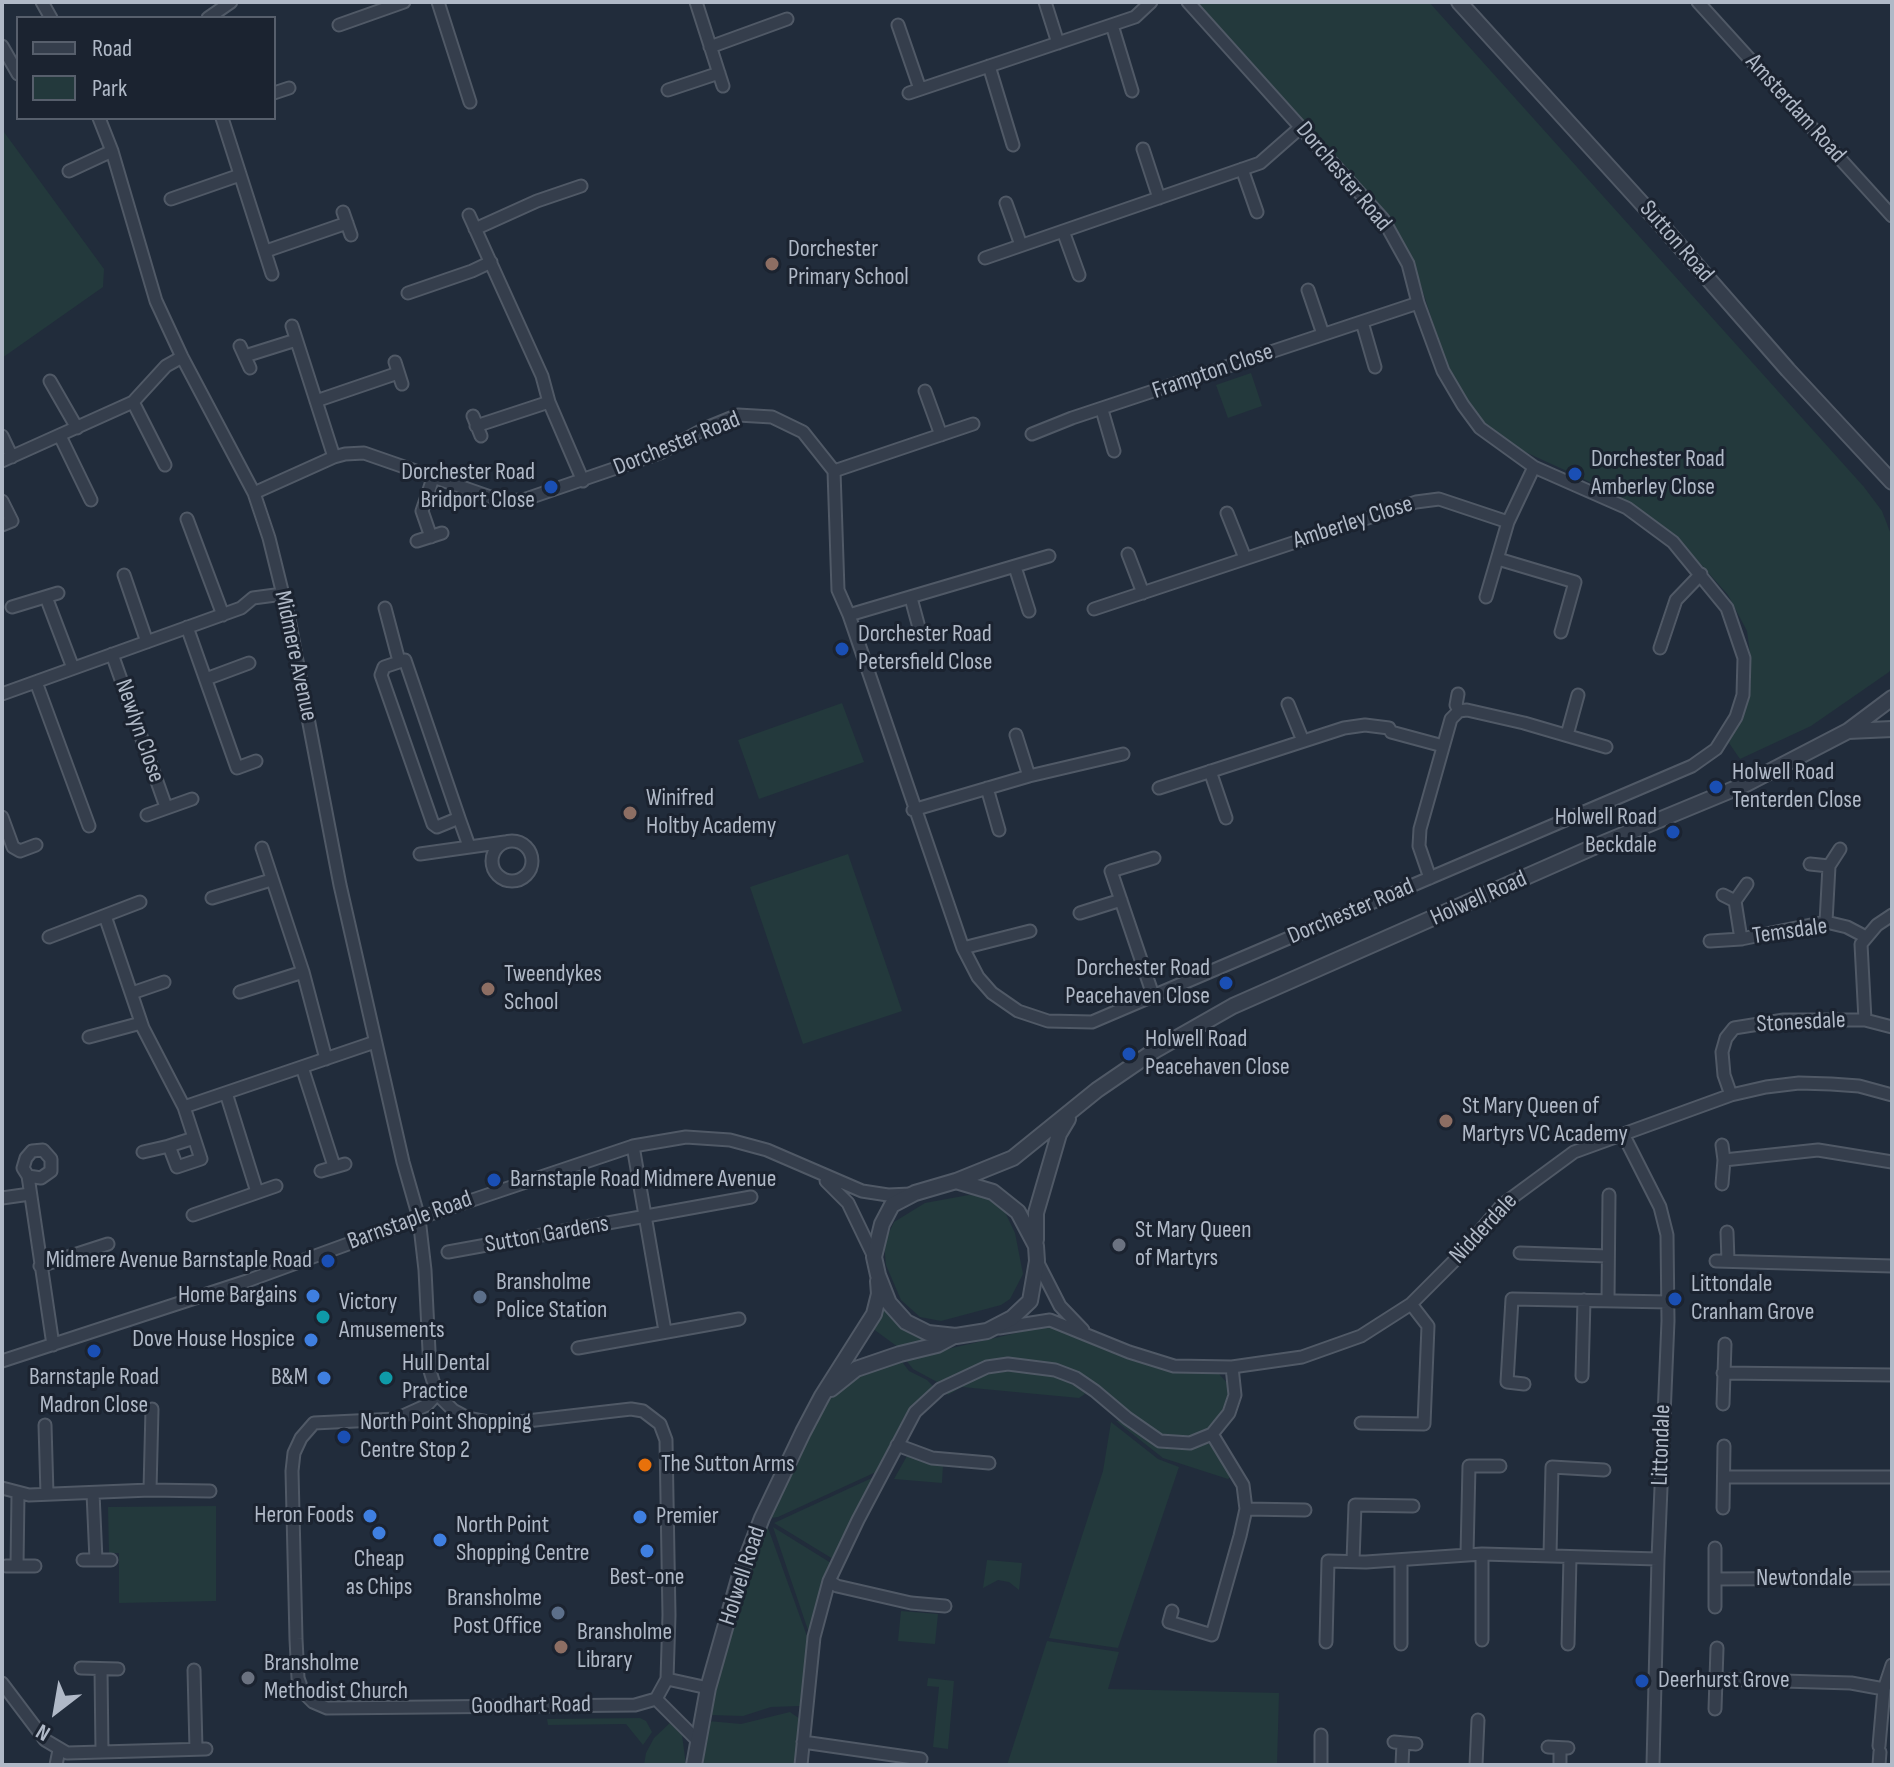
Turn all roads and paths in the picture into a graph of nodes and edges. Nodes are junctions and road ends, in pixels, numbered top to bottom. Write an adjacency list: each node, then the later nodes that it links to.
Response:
1 (231, 2): 10 (street)
2 (404, 2): 12 (street)
3 (438, 2): 26 (street)
4 (696, 2): 17 (street)
5 (1045, 2): 15 (street)
6 (1151, 2): 14 (street)
7 (1188, 2): 29 (street, Dorchester Road)
8 (1459, 2): 84 (street, Sutton Road)
9 (1698, 2): 42 (street, Amsterdam Road)
10 (211, 16)
11 (787, 19): 17 (street)
12 (339, 25)
13 (898, 25): 18 (street)
14 (1112, 25): 15 (street); 24 (street)
15 (1058, 43): 18 (street)
16 (2, 46): 19 (street)
17 (710, 47): 20 (street)
18 (989, 66): 30 (street)
19 (16, 70)
20 (719, 73): 21 (street); 23 (street)
21 (723, 86)
22 (289, 88): 25 (street)
23 (668, 90)
24 (1132, 91)
25 (276, 92)
26 (470, 102)
27 (100, 120): 32 (street, Midmere Avenue)
28 (223, 120): 35 (street)
29 (1301, 127): 33 (street); 54 (street, Dorchester Road)
30 (1013, 145)
31 (1143, 149): 37 (street)
32 (112, 151): 34 (street); 59 (street, Midmere Avenue)
33 (1242, 169): 37 (street); 40 (street)
34 (69, 171)
35 (240, 175): 38 (street); 47 (street)
36 (581, 186): 44 (street)
37 (1159, 198): 45 (street)
38 (171, 199)
39 (1006, 203): 46 (street)
40 (1257, 212)
41 (469, 215): 44 (street)
42 (1892, 216)
43 (347, 223): 47 (street)
44 (475, 229): 49 (street)
45 (1063, 231): 46 (street); 51 (street)
46 (1021, 245): 48 (street)
47 (266, 251): 50 (street)
48 (985, 258)
49 (491, 262): 53 (street); 67 (street)
50 (272, 274)
51 (1079, 275)
52 (1308, 290): 57 (street)
53 (408, 293)
54 (1418, 303): 55 (street, Frampton Close); 80 (street, Dorchester Road)
55 (1362, 322): 57 (street, Frampton Close); 60 (street)
56 (292, 326): 58 (street)
57 (1323, 334): 68 (street, Frampton Close)
58 (296, 340): 61 (street); 65 (street)
59 (182, 357): 66 (street); 85 (street, Midmere Avenue)
60 (1375, 367)
61 (250, 368)
62 (398, 373): 65 (street)
63 (50, 381): 71 (street)
64 (925, 391): 73 (street)
65 (316, 401): 77 (street)
66 (133, 402): 71 (street); 79 (street)
67 (549, 402): 70 (street); 83 (street)
68 (1102, 410): 72 (street, Frampton Close); 76 (street)
69 (973, 424): 73 (street)
70 (477, 426)
71 (77, 428): 75 (street)
72 (1032, 434)
73 (941, 435): 81 (street)
74 (2, 436): 78 (street)
75 (60, 436): 78 (street); 86 (street)
76 (1114, 451)
77 (334, 457): 82 (street, Dorchester Road); 85 (street, Dorchester Road)
78 (7, 459)
79 (165, 465)
80 (1534, 467): 90 (street); 98 (street, Dorchester Road)
81 (834, 471): 83 (street, Dorchester Road); 109 (street, Dorchester Road)
82 (433, 478): 83 (street, Dorchester Road); 92 (street)
83 (583, 481)
84 (1892, 482)
85 (254, 493): 101 (street, Midmere Avenue)
86 (91, 500)
87 (2, 501): 91 (street)
88 (1227, 513): 95 (street)
89 (187, 519): 108 (street)
90 (1508, 522): 95 (street, Amberley Close); 96 (street)
91 (2, 525)
92 (417, 541)
93 (1128, 554): 100 (street)
94 (1049, 556): 97 (street)
95 (1245, 558): 100 (street, Amberley Close)
96 (1498, 559): 102 (street); 111 (street)
97 (1015, 567): 103 (street); 107 (street)
98 (1701, 574): 114 (street); 158 (street, Dorchester Road)
99 (124, 575): 113 (street, Newlyn Close)
100 (1143, 593): 106 (street, Amberley Close)
101 (283, 594): 108 (street, Newlyn Close); 185 (street, Midmere Avenue)
102 (1486, 597)
103 (911, 598): 109 (street); 112 (street)
104 (12, 607): 118 (street)
105 (385, 608): 116 (street)
106 (1094, 609)
107 (1029, 611)
108 (223, 615): 110 (street, Newlyn Close)
109 (849, 615): 142 (street, Dorchester Road)
110 (187, 627): 113 (street, Newlyn Close); 119 (street)
111 (1561, 632)
112 (921, 635)
113 (147, 642): 115 (street, Newlyn Close)
114 (1660, 648)
115 (112, 654): 118 (street, Newlyn Close); 141 (street, Newlyn Close)
116 (399, 661): 145 (street); 145 (street)
117 (249, 663): 119 (street)
118 (73, 668): 120 (street, Newlyn Close)
119 (206, 679): 135 (street)
120 (36, 682): 121 (street, Newlyn Close); 147 (street)
121 (2, 694)
122 (1458, 694): 126 (street)
123 (1578, 695): 130 (street)
124 (1892, 698): 128 (street, Holwell Road)
125 (1288, 704): 131 (street)
126 (1459, 711): 130 (street); 132 (street)
127 (1892, 729): 128 (street)
128 (1848, 731): 192 (street, Holwell Road)
129 (1016, 735): 137 (street)
130 (1567, 735): 133 (street)
131 (1303, 741): 132 (street); 136 (street)
132 (1443, 746): 158 (street)
133 (1606, 747)
134 (1123, 754): 137 (street)
135 (256, 761)
136 (1210, 771): 139 (street); 146 (street)
137 (1029, 776): 138 (street)
138 (987, 788): 142 (street); 148 (street)
139 (1159, 788)
140 (192, 799): 141 (street, Newlyn Close)
141 (166, 807): 143 (street, Newlyn Close)
142 (913, 810): 175 (street, Dorchester Road)
143 (147, 815)
144 (2, 817): 150 (street)
145 (459, 818): 151 (street)
146 (1226, 818)
147 (89, 826)
148 (999, 830)
149 (505, 842): 151 (street)
150 (36, 845)
151 (469, 846): 154 (street)
152 (262, 848): 159 (street)
153 (1840, 849): 157 (street)
154 (420, 854)
155 (1154, 858): 163 (street)
156 (1810, 864): 157 (street)
157 (1829, 866): 169 (street)
158 (1430, 878): 180 (street, Dorchester Road)
159 (271, 880): 162 (street); 176 (street)
160 (1747, 884): 164 (street)
161 (1723, 895): 164 (street)
162 (212, 898)
163 (1121, 900): 166 (street); 180 (street)
164 (1735, 901): 173 (street)
165 (140, 902): 168 (street)
166 (1080, 913)
167 (1892, 915): 172 (street)
168 (105, 916): 171 (street); 179 (street)
169 (1826, 922): 172 (street, Temsdale); 173 (street, Temsdale)
170 (1030, 931): 175 (street)
171 (49, 937)
172 (1866, 937): 181 (street)
173 (1741, 939): 174 (street, Temsdale)
174 (1710, 941)
175 (963, 948): 180 (street, Dorchester Road)
176 (303, 972): 178 (street); 186 (street)
177 (164, 982): 179 (street)
178 (240, 992)
179 (132, 993): 182 (street)
180 (1154, 998)
181 (1865, 1020): 183 (street, Stonesdale); 189 (street, Stonesdale)
182 (141, 1023): 184 (street); 191 (street)
183 (1892, 1027)
184 (89, 1037)
185 (375, 1042): 186 (street); 215 (street, Midmere Avenue)
186 (326, 1059): 187 (street)
187 (302, 1067): 188 (street); 201 (street)
188 (226, 1093): 191 (street); 207 (street)
189 (1731, 1095): 190 (street, Nidderdale); 193 (street, Nidderdale)
190 (1892, 1095)
191 (184, 1107): 194 (street)
192 (1072, 1111): 204 (street, Holwell Road); 220 (street, Holwell Road)
193 (1623, 1134): 228 (street, Littondale); 229 (street, Nidderdale)
194 (194, 1138): 196 (street); 196 (street)
195 (1722, 1145): 199 (street)
196 (169, 1146): 198 (street)
197 (633, 1146): 203 (street, Barnstaple Road); 214 (street); 215 (street, Barnstaple Road)
198 (143, 1152)
199 (1724, 1160): 200 (street); 205 (street)
200 (1892, 1162)
201 (321, 1171)
202 (28, 1176): 209 (street)
203 (821, 1176): 208 (street, Barnstaple Road); 222 (street, Barnstaple Road)
204 (956, 1181): 208 (street); 220 (street)
205 (1722, 1184)
206 (276, 1186): 207 (street)
207 (257, 1192): 213 (street)
208 (915, 1193): 222 (street)
209 (30, 1194): 211 (street); 223 (street)
210 (751, 1197): 214 (street, Sutton Gardens)
211 (2, 1198)
212 (1613, 1201): 221 (street)
213 (193, 1215)
214 (646, 1217): 218 (street, Sutton Gardens); 231 (street)
215 (419, 1218): 236 (street, Barnstaple Road); 244 (street)
216 (1727, 1232): 224 (street)
217 (108, 1244): 223 (street)
218 (448, 1252)
219 (1520, 1253): 221 (street)
220 (1036, 1254): 232 (street); 233 (street, Nidderdale)
221 (1608, 1256): 227 (street)
222 (874, 1257): 225 (street)
223 (40, 1266): 236 (street)
224 (1892, 1266)
225 (878, 1275): 234 (street); 245 (street, Holwell Road)
226 (1584, 1300): 227 (street); 242 (street); 243 (street)
227 (1608, 1300): 228 (street)
228 (1669, 1302): 273 (street, Littondale)
229 (1411, 1304): 239 (street, Nidderdale); 248 (street)
230 (739, 1319): 231 (street)
231 (665, 1331): 237 (street)
232 (987, 1331): 233 (street, Nidderdale); 234 (street)
233 (1086, 1334): 239 (street, Nidderdale)
234 (956, 1336): 245 (street, Holwell Road)
235 (1725, 1344): 240 (street)
236 (53, 1345): 238 (street, Barnstaple Road)
237 (578, 1348)
238 (2, 1361)
239 (1232, 1367): 250 (street)
240 (1723, 1373): 241 (street); 246 (street)
241 (1892, 1375)
242 (1582, 1376)
243 (1524, 1384)
244 (437, 1394): 294 (street); 299 (street, Goodhart Road)
245 (822, 1396): 297 (street, Holwell Road)
246 (1723, 1404)
247 (152, 1409): 259 (street)
248 (1361, 1423)
249 (45, 1425): 263 (street)
250 (1212, 1434): 251 (street); 266 (street)
251 (897, 1445): 253 (street); 280 (street)
252 (1724, 1446): 256 (street)
253 (989, 1463)
254 (1500, 1466): 269 (street)
255 (1604, 1470): 271 (street)
256 (1725, 1477): 257 (street); 265 (street)
257 (1892, 1477)
258 (2, 1488): 262 (street)
259 (150, 1490): 260 (street); 261 (street)
260 (210, 1491)
261 (93, 1493): 263 (street); 274 (street)
262 (18, 1494): 263 (street); 277 (street)
263 (47, 1494)
264 (1413, 1506): 276 (street)
265 (1723, 1508)
266 (1246, 1509): 267 (street); 283 (street)
267 (1305, 1510)
268 (1715, 1548): 279 (street)
269 (1467, 1554): 270 (street); 275 (street)
270 (1482, 1554): 271 (street); 284 (street)
271 (1550, 1555): 272 (street)
272 (1570, 1557): 273 (street); 287 (street)
273 (1658, 1559): 319 (street, Littondale)
274 (111, 1560)
275 (1401, 1560): 276 (street); 286 (street)
276 (1353, 1561): 285 (street)
277 (35, 1566)
278 (1892, 1578): 279 (street, Newtondale)
279 (1716, 1579): 282 (street)
280 (829, 1581): 281 (street); 304 (street)
281 (945, 1606)
282 (1715, 1607)
283 (1172, 1611)
284 (1482, 1640)
285 (1326, 1642)
286 (1401, 1644)
287 (1568, 1644)
288 (1717, 1648): 295 (street)
289 (1892, 1665): 298 (street)
290 (81, 1668): 291 (street)
291 (101, 1669): 292 (street); 309 (street)
292 (118, 1669)
293 (194, 1670): 308 (street)
294 (667, 1679): 297 (street); 299 (street)
295 (1715, 1679): 298 (street); 300 (street)
296 (2, 1683): 307 (street)
297 (708, 1688): 303 (street, Holwell Road)
298 (1884, 1689): 320 (street)
299 (656, 1699): 303 (street)
300 (1715, 1709)
301 (1479, 1719): 317 (street)
302 (1321, 1735): 315 (street)
303 (697, 1740): 313 (street, Holwell Road)
304 (803, 1742): 310 (street); 314 (street)
305 (1416, 1744): 316 (street)
306 (1559, 1748): 318 (street)
307 (59, 1750): 309 (street); 311 (street)
308 (133, 1751): 309 (street); 312 (street)
309 (102, 1752)
310 (921, 1759)
311 (56, 1765)
312 (133, 1765)
313 (694, 1765)
314 (801, 1765)
315 (1321, 1765)
316 (1402, 1765)
317 (1476, 1765)
318 (1560, 1765)
319 (1653, 1765)
320 (1879, 1765)

